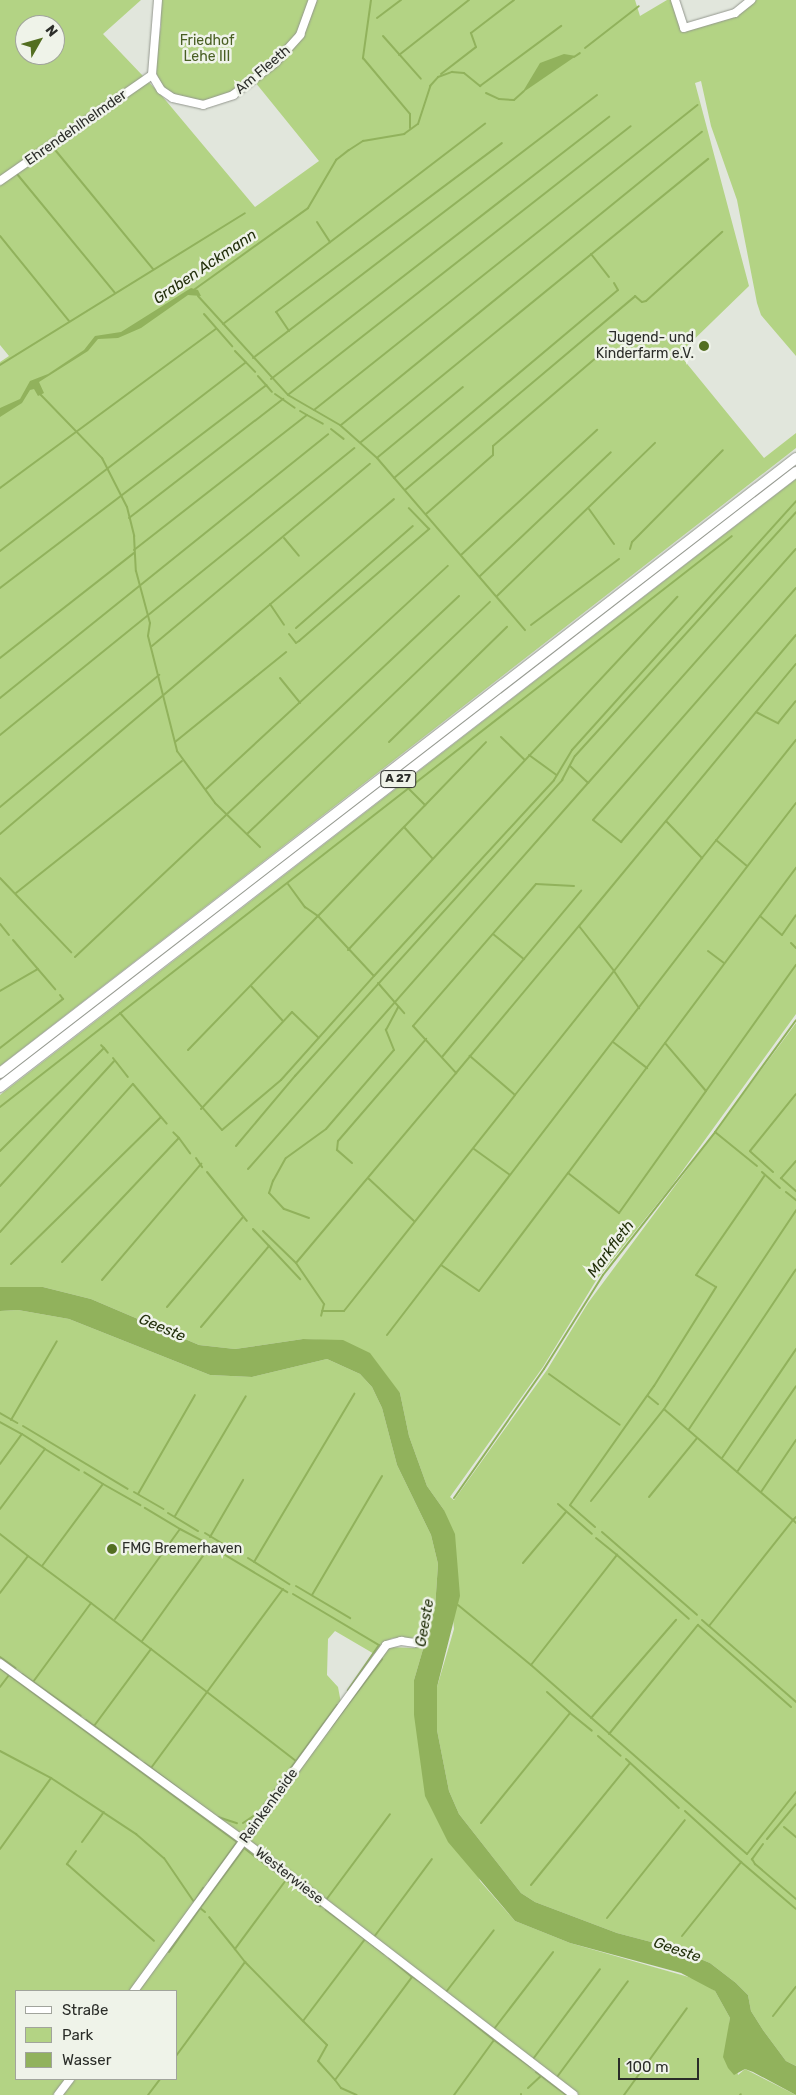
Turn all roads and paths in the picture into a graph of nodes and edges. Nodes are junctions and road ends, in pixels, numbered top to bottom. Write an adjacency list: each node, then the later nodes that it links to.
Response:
1 (158, 0): 5 (street)
2 (313, 0): 5 (street, Am Fleeth)
3 (675, 0): 4 (street)
4 (751, 0)
5 (152, 75): 6 (street, Ehrendehlhelmder)
6 (0, 181)
7 (796, 458): 9 (highway, A 27)
8 (796, 472): 10 (highway, A 27)
9 (0, 1073)
10 (0, 1087)
11 (416, 1643): 13 (street, Reinkenheide)
12 (0, 1663): 13 (street, Westerwiese)
13 (244, 1841): 14 (street, Reinkenheide); 17 (street, Westerwiese)
14 (135, 1990)
15 (69, 2080): 16 (street)
16 (58, 2095)
17 (574, 2095)

